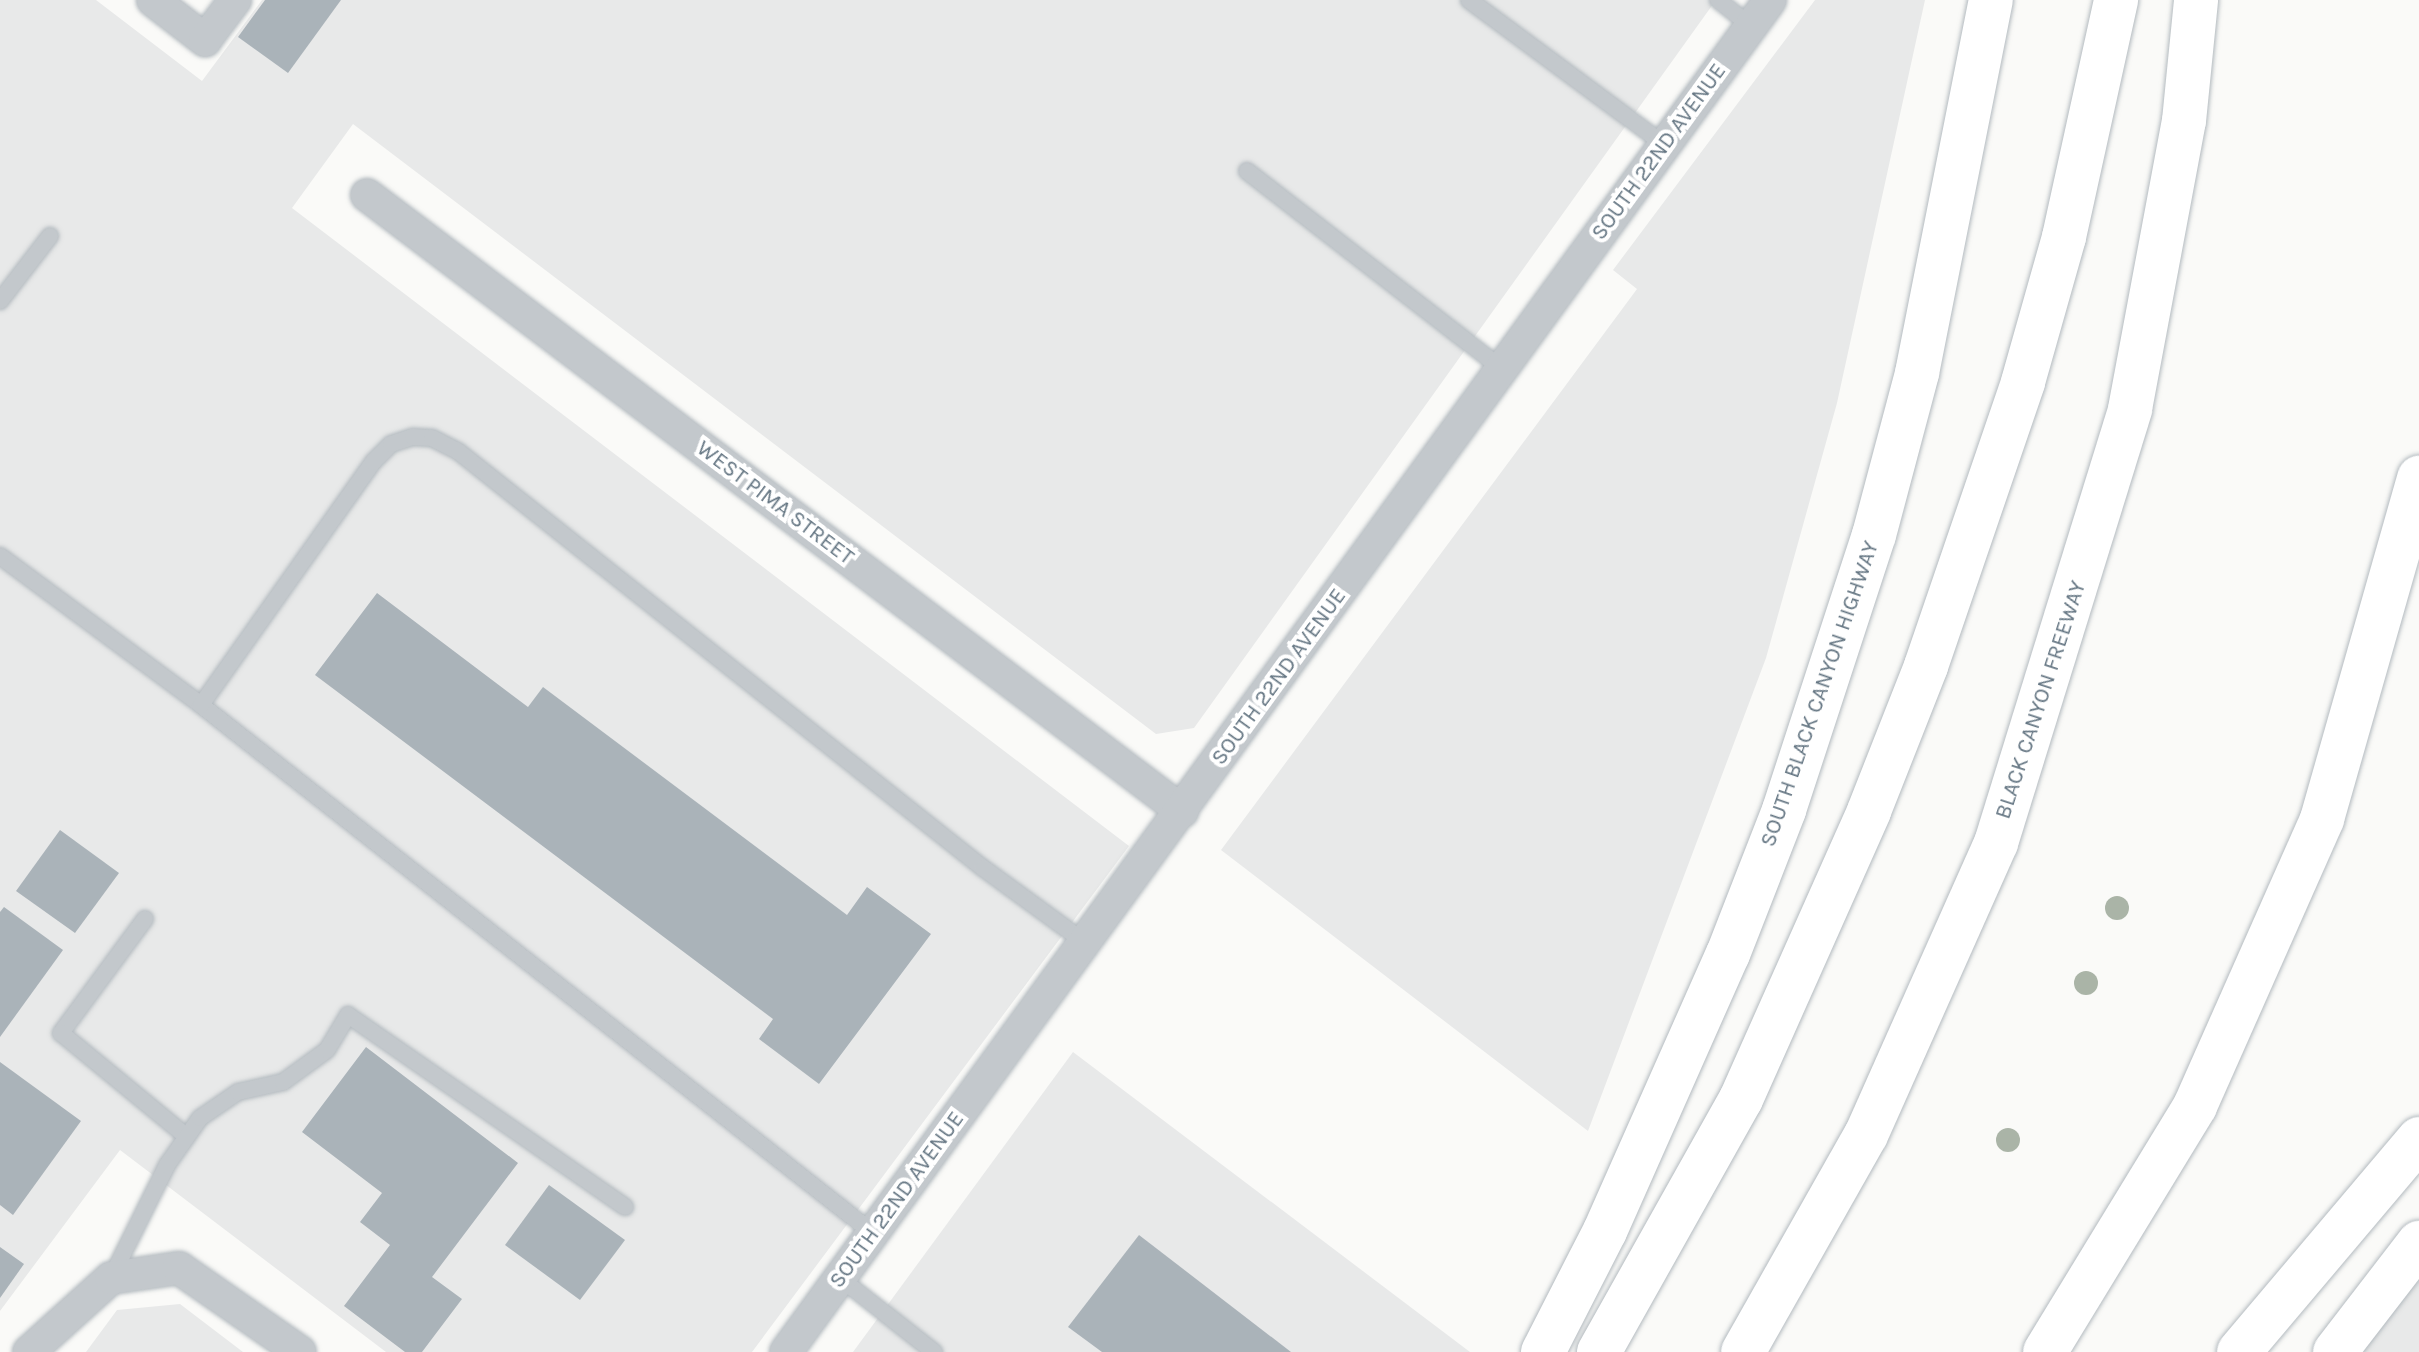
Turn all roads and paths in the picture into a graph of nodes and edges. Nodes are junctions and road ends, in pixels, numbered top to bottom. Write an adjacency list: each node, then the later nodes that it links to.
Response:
1 (153, 0): 2 (street)
2 (235, 0)
3 (1469, 0): 10 (lane)
4 (1718, 0): 9 (lane)
5 (1770, 0): 9 (street, SOUTH 22ND AVENUE)
6 (1991, 0): 33 (main road, SOUTH BLACK CANYON HIGHWAY)
7 (2116, 0): 34 (main road)
8 (2196, 0): 35 (main road, BLACK CANYON FREEWAY)
9 (1751, 26): 10 (street, SOUTH 22ND AVENUE)
10 (1665, 145): 15 (street, SOUTH 22ND AVENUE)
11 (1247, 171): 15 (lane)
12 (367, 195): 19 (street, WEST PIMA STREET)
13 (50, 236): 14 (lane)
14 (0, 301)
15 (1502, 369): 19 (street, SOUTH 22ND AVENUE)
16 (2419, 478): 36 (main road)
17 (0, 556): 18 (lane)
18 (201, 705): 21 (lane); 25 (lane)
19 (1182, 811): 21 (street, SOUTH 22ND AVENUE)
20 (145, 919): 22 (lane)
21 (1086, 943): 25 (street, SOUTH 22ND AVENUE)
22 (187, 1137): 24 (lane); 27 (lane)
23 (2419, 1139): 37 (main road)
24 (625, 1207)
25 (873, 1233): 28 (street, SOUTH 22ND AVENUE)
26 (2419, 1243): 38 (main road)
27 (111, 1278): 29 (street); 30 (street)
28 (840, 1278): 31 (street, SOUTH 22ND AVENUE); 32 (lane)
29 (29, 1352)
30 (300, 1352)
31 (786, 1352)
32 (934, 1352)
33 (1543, 1352)
34 (1599, 1352)
35 (1743, 1352)
36 (2045, 1352)
37 (2239, 1352)
38 (2335, 1352)

